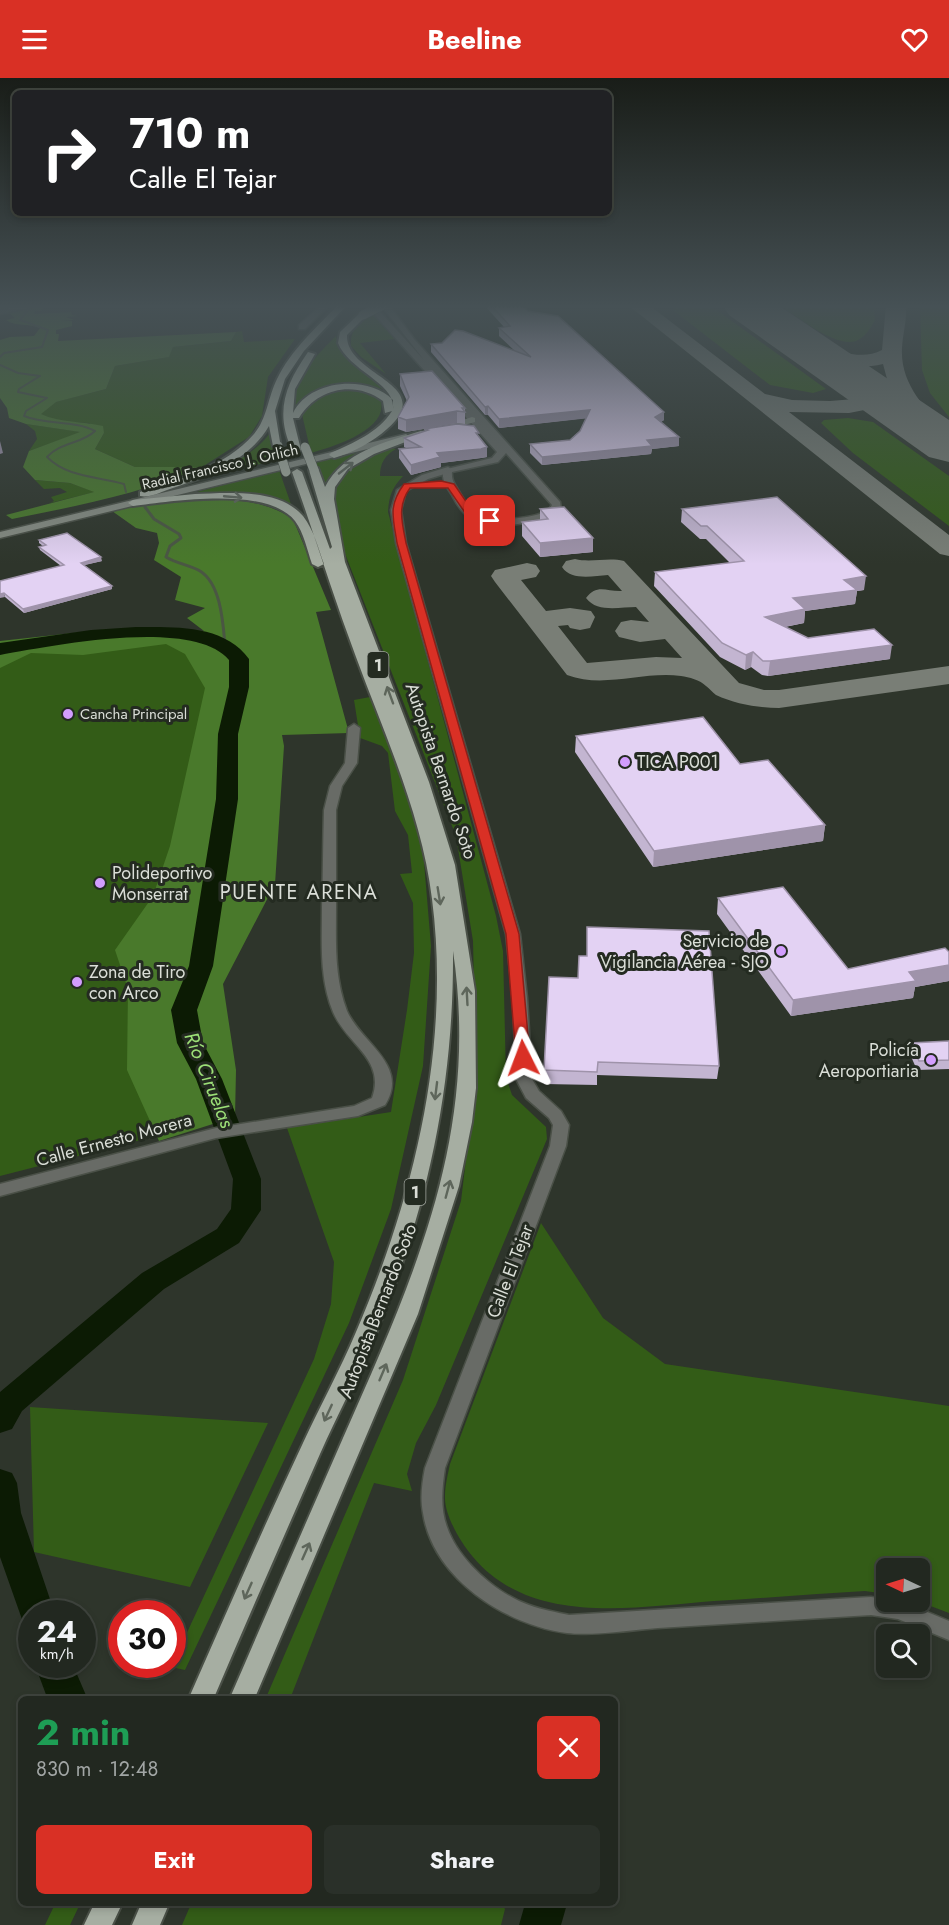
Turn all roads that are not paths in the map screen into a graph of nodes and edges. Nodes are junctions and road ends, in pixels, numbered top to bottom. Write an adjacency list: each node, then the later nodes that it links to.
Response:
1 (277, 391): 9 (highway); 14 (highway, Autopista Bernardo Soto / 1)
2 (290, 391): 8 (highway, 1)
3 (323, 391): 10 (highway)
4 (372, 391): 15 (highway)
5 (394, 391): 16 (highway)
6 (446, 391): 11 (street)
7 (456, 391): 20 (street)
8 (289, 405): 10 (highway, Autopista Bernardo Soto / 1); 14 (highway, Autopista Bernardo Soto / 1)
9 (270, 411): 19 (highway, Autopista Bernardo Soto / 1, bridge); 23 (highway)
10 (296, 416): 14 (highway, Autopista Bernardo Soto / 1)
11 (472, 420): 12 (street); 13 (main road)
12 (483, 431): 13 (main road, Radial Francisco J. Orlich); 17 (street)
13 (424, 433): 16 (main road, Radial Francisco J. Orlich); 25 (highway, one-way to 13)
14 (297, 449): 19 (highway, Autopista Bernardo Soto / 1); 19 (highway, Autopista Bernardo Soto / 1, bridge)
15 (322, 452): 23 (main road, Radial Francisco J. Orlich)
16 (334, 455): 23 (main road, Radial Francisco J. Orlich)
17 (483, 462): 18 (street); 20 (street)
18 (448, 470): 21 (street); 22 (street)
19 (300, 471): 25 (highway, Autopista Bernardo Soto / 1); 29 (highway, Autopista Bernardo Soto / 1)
20 (528, 471): 22 (street)
21 (407, 486): 22 (street); 33 (street, Calle El Tejar)
22 (451, 486)
23 (131, 501): 24 (main road, Radial Francisco J. Orlich); 28 (main road, Radial Francisco J. Orlich); 30 (highway, one-way to 30)
24 (110, 503): 26 (main road); 27 (main road, Radial Francisco J. Orlich)
25 (332, 520): 29 (highway, 1)
26 (0, 525)
27 (0, 530)
28 (0, 536)
29 (339, 579): 30 (highway, Autopista Bernardo Soto / 1); 35 (highway, Autopista Bernardo Soto / 1, one-way to 29)
30 (379, 700): 34 (highway, Autopista Bernardo Soto / 1, one-way to 34)
31 (354, 728): 32 (street, Calle Ernesto Morera)
32 (0, 1190)
33 (949, 1631)
34 (202, 1696)
35 (244, 1696)
36 (107, 1906): 38 (highway)
37 (154, 1906): 39 (highway)
38 (98, 1925)
39 (146, 1925)

